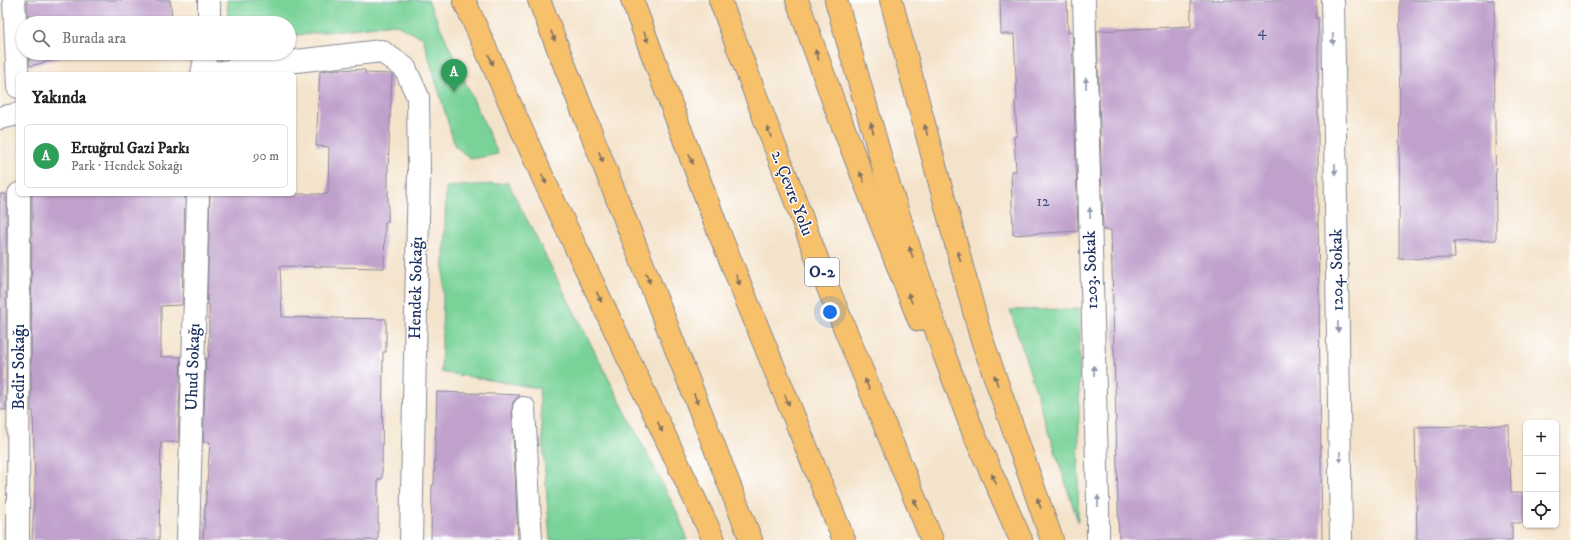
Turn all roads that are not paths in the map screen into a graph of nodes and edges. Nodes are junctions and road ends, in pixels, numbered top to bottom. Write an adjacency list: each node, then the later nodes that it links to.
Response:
1 (14, 0): 13 (street)
2 (208, 0): 12 (street)
3 (464, 0): 29 (highway, one-way to 29)
4 (539, 0): 30 (highway, one-way to 30)
5 (632, 0): 31 (highway, one-way to 31)
6 (720, 0): 32 (highway, 2. Çevre Yolu / O-2, one-way to 6)
7 (797, 0): 24 (highway, one-way to 7)
8 (836, 0): 24 (highway, one-way to 8)
9 (891, 0): 34 (highway, one-way to 9)
10 (1084, 0): 35 (street, 1203. Sokak, one-way to 10)
11 (1333, 0): 36 (street, 1204. Sokak, one-way to 36)
12 (209, 16)
13 (16, 43)
14 (17, 60): 16 (street)
15 (205, 60): 17 (street)
16 (17, 72)
17 (202, 72)
18 (221, 72): 27 (street, Hendek Sokağı)
19 (16, 114): 20 (street)
20 (0, 118)
21 (19, 196): 25 (street, Bedir Sokağı)
22 (198, 196): 26 (street, Uhud Sokağı)
23 (524, 408): 28 (street)
24 (974, 434): 33 (highway, one-way to 24)
25 (18, 540)
26 (188, 540)
27 (411, 540)
28 (530, 540)
29 (714, 540)
30 (751, 540)
31 (844, 540)
32 (932, 540)
33 (1021, 540)
34 (1052, 540)
35 (1098, 540)
36 (1341, 540)

